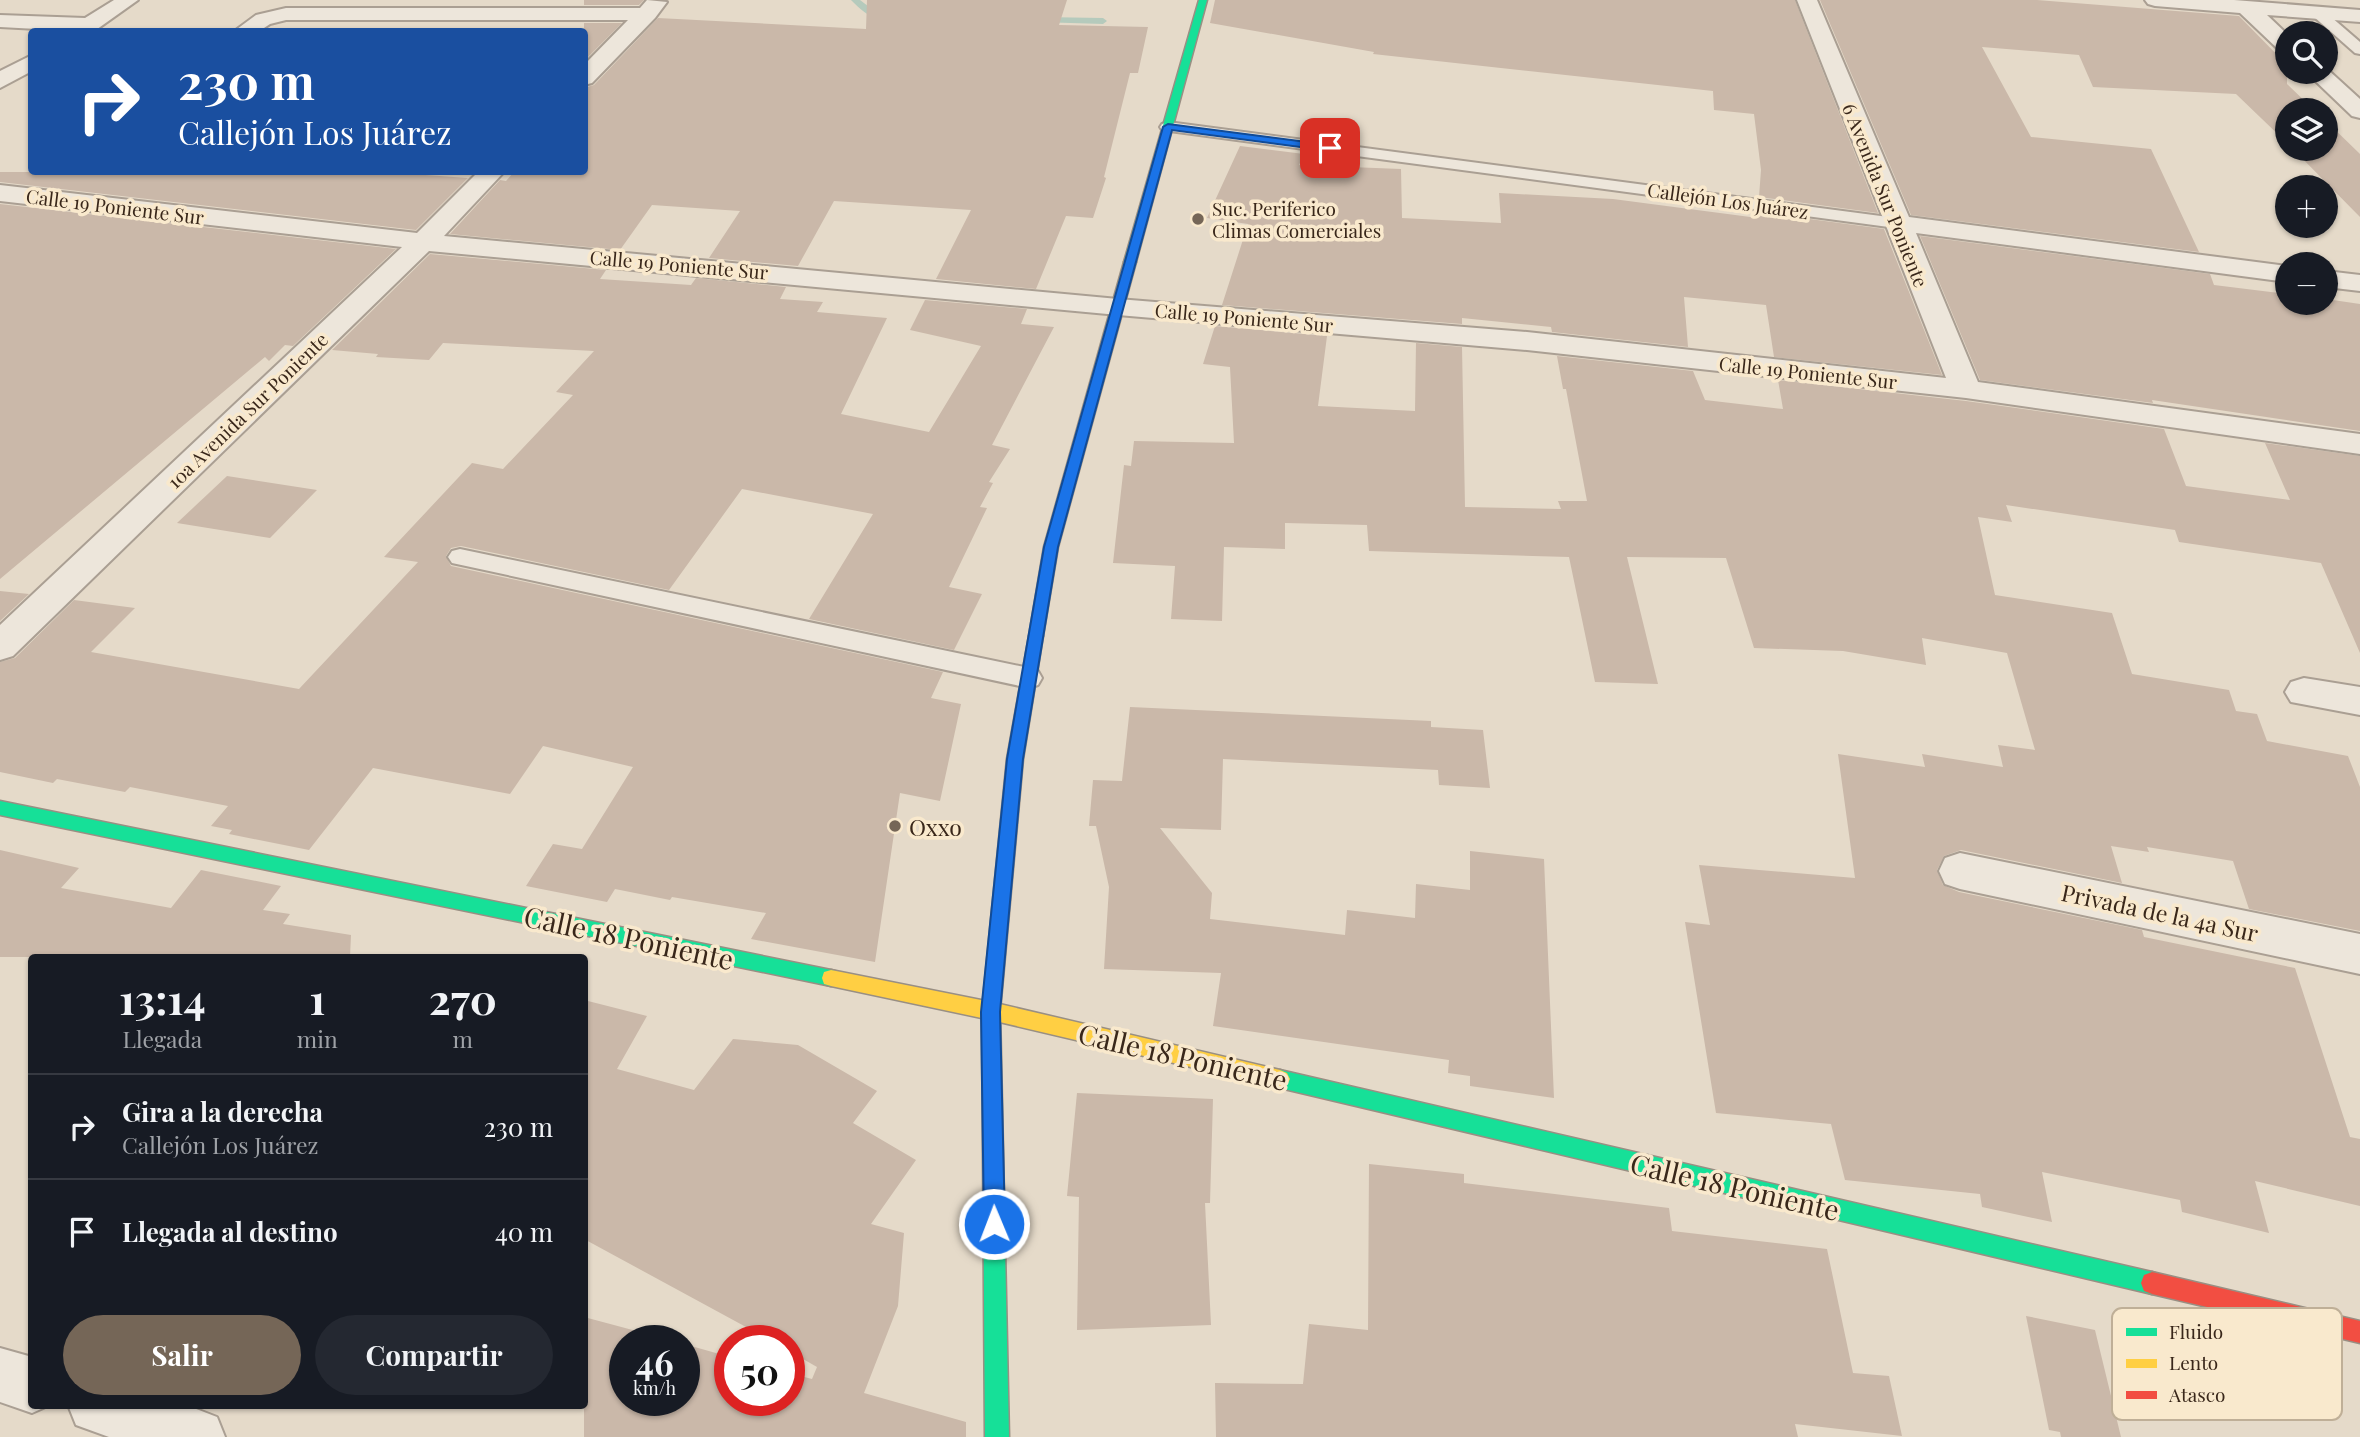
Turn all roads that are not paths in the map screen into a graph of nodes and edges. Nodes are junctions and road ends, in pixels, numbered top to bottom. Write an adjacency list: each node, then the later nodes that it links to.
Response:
1 (128, 0): 10 (street)
2 (1203, 0): 19 (main road)
3 (1807, 0): 23 (street, 6 Avenida Sur Poniente)
4 (2155, 0): 6 (street)
5 (653, 7): 11 (street); 15 (street)
6 (2246, 7): 7 (street); 12 (street)
7 (2318, 13): 8 (street); 13 (lane)
8 (2360, 16)
9 (0, 21): 10 (street)
10 (83, 28)
11 (249, 28)
12 (2275, 34)
13 (2360, 50)
14 (28, 64): 16 (street)
15 (588, 74)
16 (0, 81)
17 (2330, 84): 18 (street)
18 (2360, 111)
19 (1168, 127): 23 (lane, Callejón Los Juárez); 28 (main road)
20 (28, 174): 22 (street)
21 (489, 175): 24 (street, 10a Avenida Sur Poniente)
22 (0, 192): 24 (street, Calle 19 Poniente Sur)
23 (1896, 223): 25 (street, Callejón Los Juárez); 29 (street, 6 Avenida Sur Poniente)
24 (423, 242): 28 (street, Calle 19 Poniente Sur); 32 (street, 10a Avenida Sur Poniente)
25 (2275, 272)
26 (2338, 280): 27 (street)
27 (2360, 283)
28 (1118, 307): 29 (street, Calle 19 Poniente Sur); 33 (main road)
29 (1966, 389): 30 (street, Calle 19 Poniente Sur)
30 (2360, 444)
31 (460, 557): 33 (lane)
32 (0, 647)
33 (1029, 678): 39 (main road)
34 (2304, 692): 35 (street)
35 (2360, 701)
36 (0, 808): 39 (main road, Calle 18 Poniente)
37 (1960, 871): 38 (street, Privada de la 4a Sur)
38 (2360, 954)
39 (991, 1012): 40 (main road, Calle 18 Poniente); 47 (main road)
40 (2257, 1308)
41 (2342, 1328): 42 (main road, Calle 18 Poniente)
42 (2360, 1332)
43 (0, 1375): 44 (street)
44 (28, 1384)
45 (109, 1409): 46 (street)
46 (197, 1437)
47 (998, 1437)

